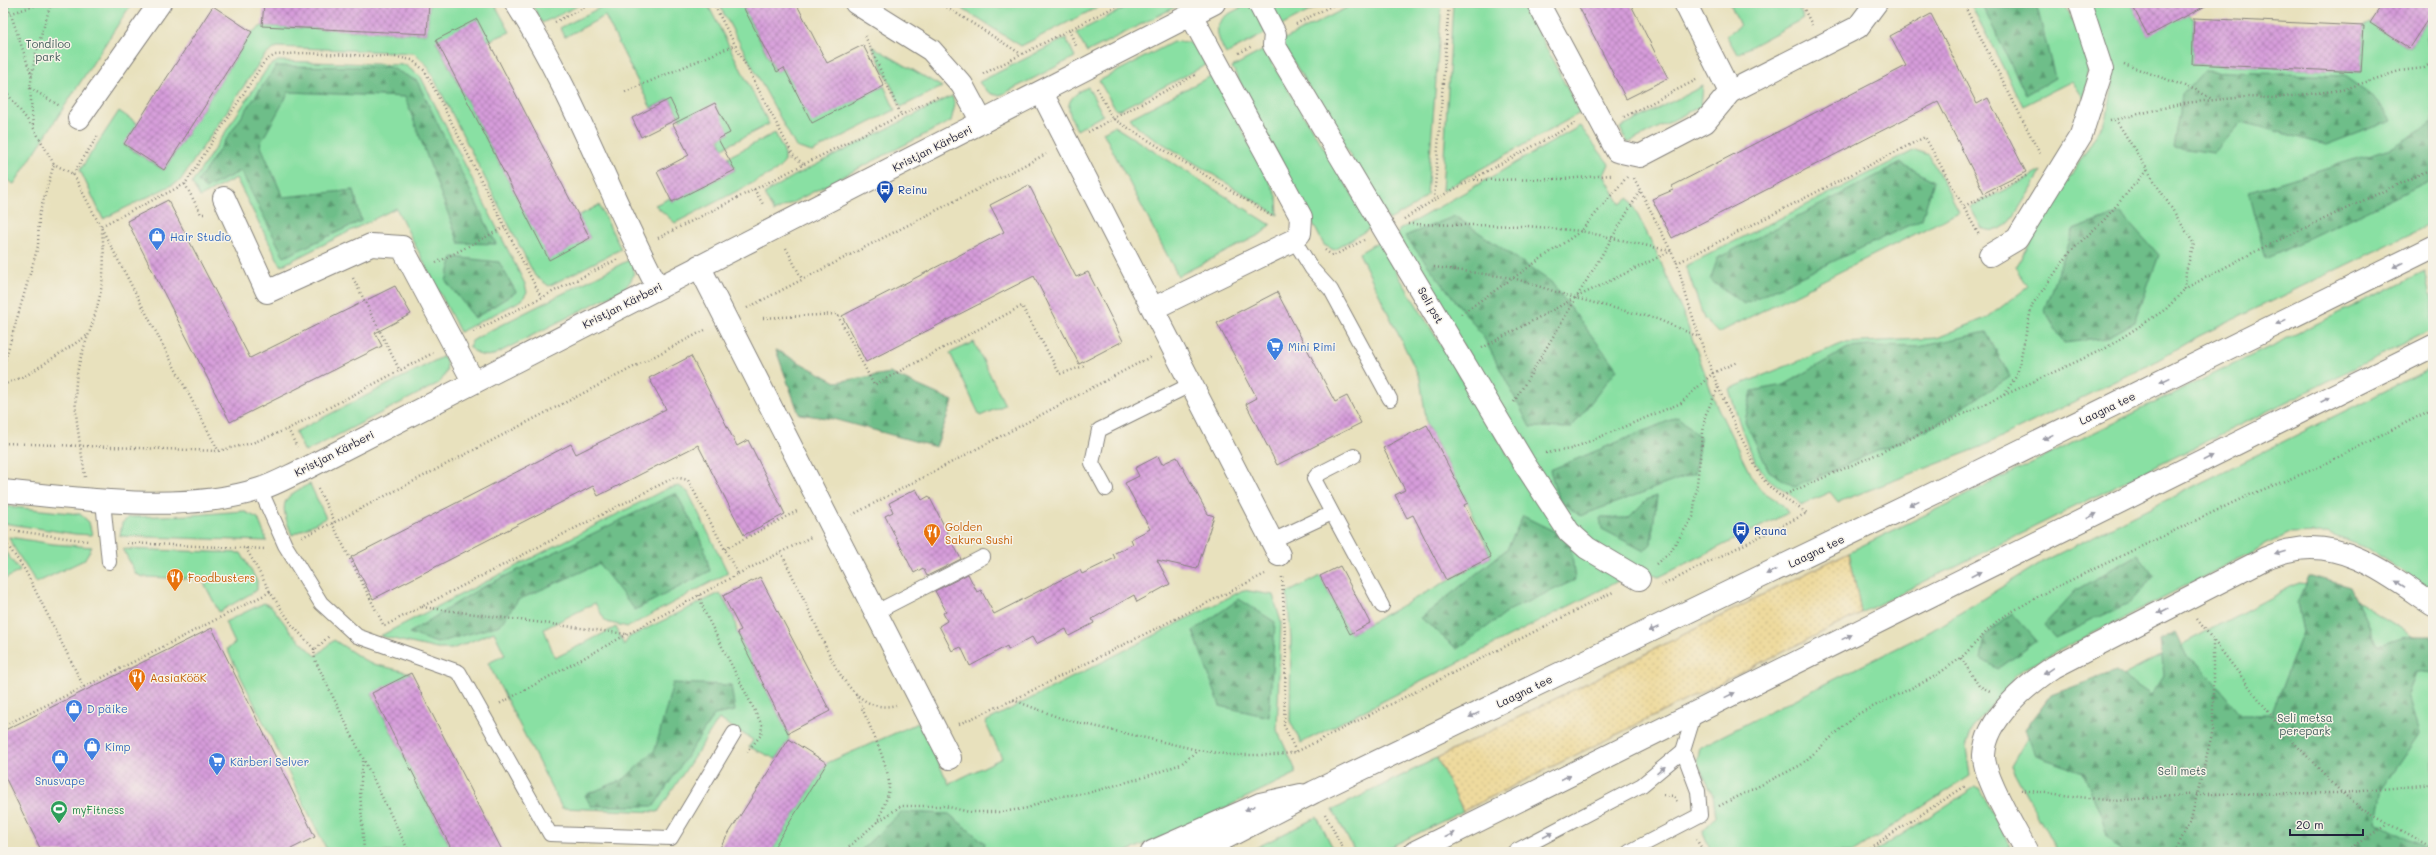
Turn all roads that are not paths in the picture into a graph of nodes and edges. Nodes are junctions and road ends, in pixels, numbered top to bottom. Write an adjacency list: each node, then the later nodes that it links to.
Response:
1 (160, 3): 13 (street)
2 (516, 3): 20 (street)
3 (1214, 3): 10 (street, Kristjan Kärberi)
4 (1259, 3): 35 (street, Seli pst)
5 (1538, 3): 11 (street)
6 (1685, 3): 11 (street)
7 (1876, 3): 11 (street)
8 (2080, 3): 18 (street)
9 (858, 4): 14 (street)
10 (1191, 15): 12 (street, Kristjan Kärberi); 16 (street)
11 (1730, 92)
12 (1042, 93): 14 (street, Kristjan Kärberi); 21 (street)
13 (79, 118)
14 (982, 122): 19 (street, Kristjan Kärberi)
15 (224, 198): 23 (street)
16 (1297, 236): 21 (street); 25 (lane)
17 (2433, 247): 43 (street, Laagna tee, one-way to 43)
18 (1990, 255)
19 (698, 266): 20 (street, Kristjan Kärberi); 38 (street)
20 (657, 286): 23 (street, Kristjan Kärberi)
21 (1154, 308): 24 (street)
22 (2433, 346): 39 (street, one-way to 22)
23 (474, 381): 27 (street, Kristjan Kärberi)
24 (1192, 384): 28 (lane); 32 (street)
25 (1390, 399)
26 (1354, 456): 31 (lane)
27 (260, 489): 30 (street, Kristjan Kärberi); 40 (lane)
28 (1106, 489)
29 (3, 491): 30 (street, Kristjan Kärberi)
30 (97, 501): 34 (lane)
31 (1332, 513): 32 (lane); 37 (lane)
32 (1277, 554)
33 (983, 557): 38 (lane)
34 (109, 562)
35 (1639, 578)
36 (2433, 605): 49 (street, one-way to 49)
37 (1382, 606)
38 (876, 612): 42 (street)
39 (1696, 712): 41 (lane); 46 (street, one-way to 39)
40 (734, 733)
41 (1683, 751): 47 (lane, one-way to 41); 48 (lane)
42 (950, 758)
43 (1314, 792): 44 (street, one-way to 44); 45 (street, Laagna tee)
44 (1152, 852)
45 (1198, 852)
46 (1415, 852)
47 (1514, 852)
48 (1629, 852)
49 (2028, 852)

